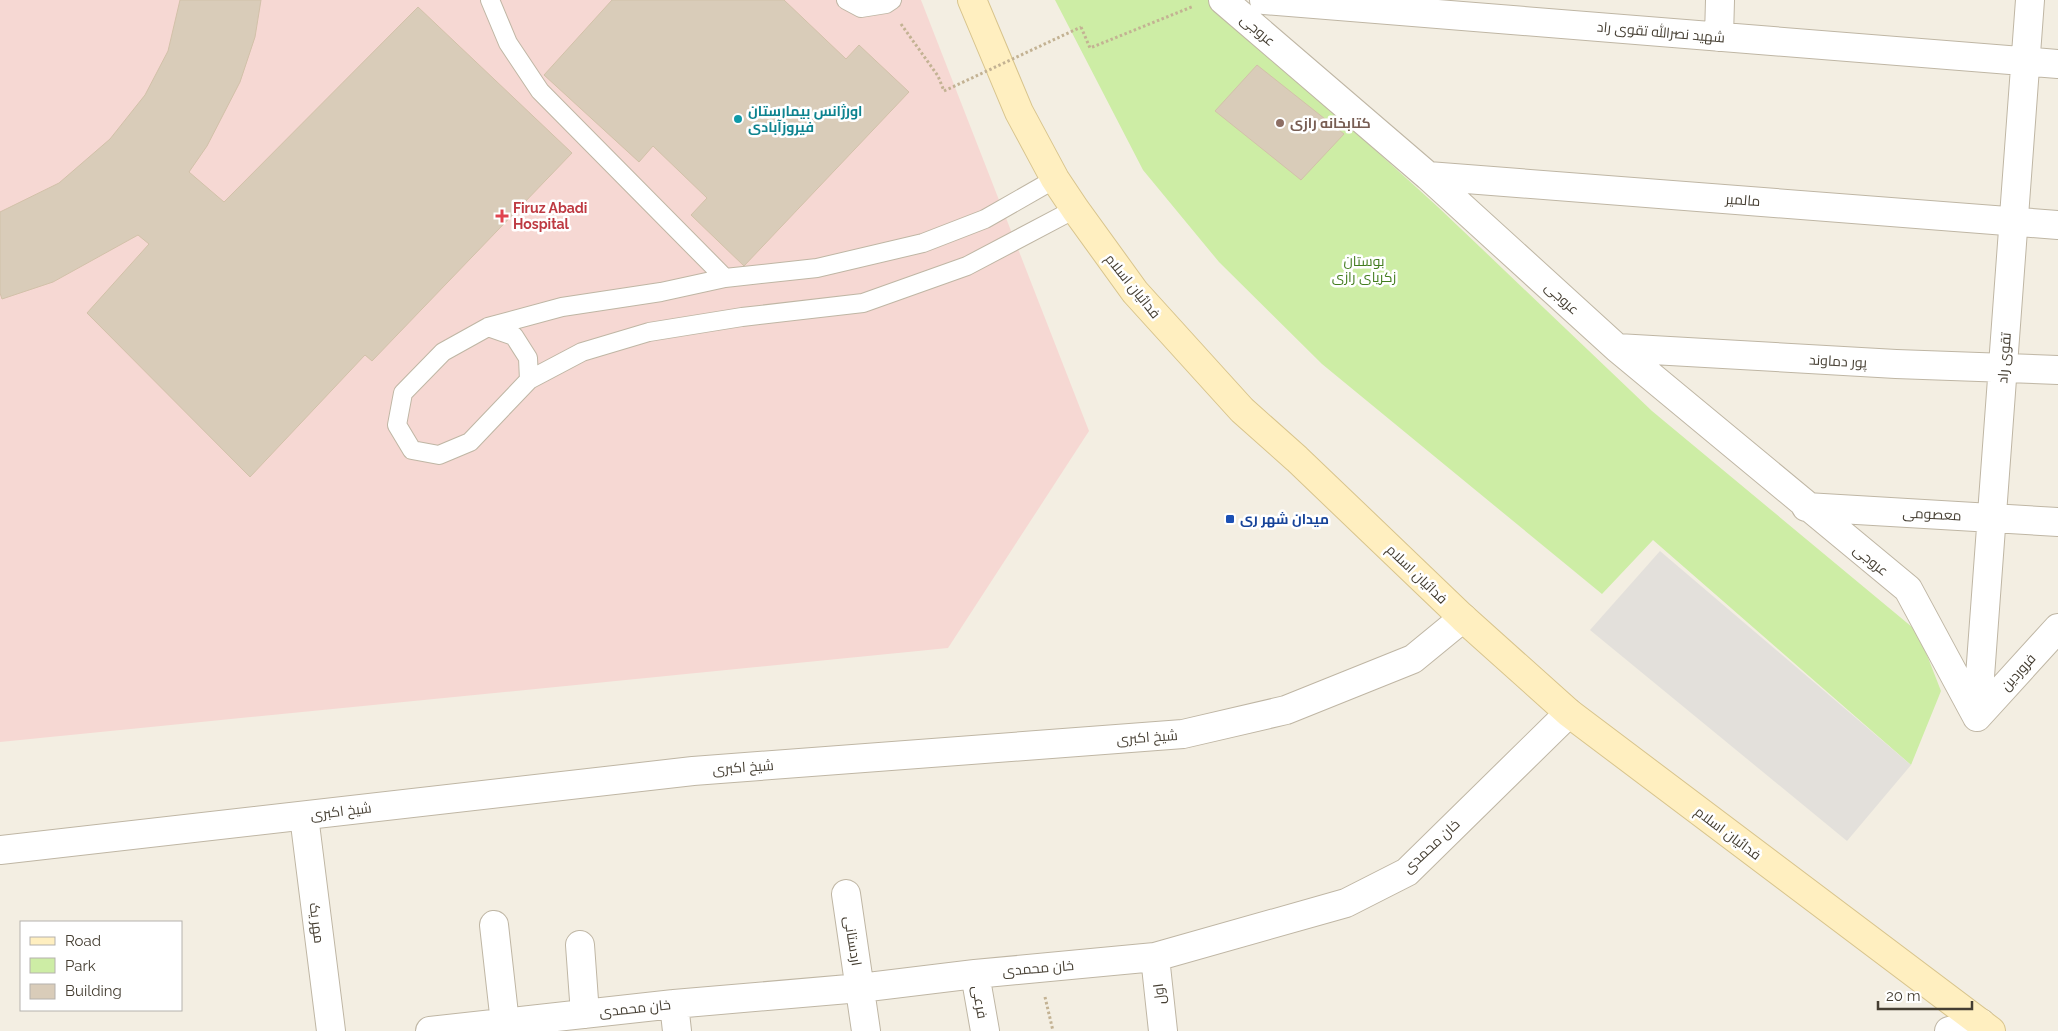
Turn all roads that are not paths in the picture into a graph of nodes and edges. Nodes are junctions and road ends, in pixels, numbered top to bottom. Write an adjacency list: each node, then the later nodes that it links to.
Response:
1 (490, 0): 17 (lane)
2 (846, 0): 7 (lane)
3 (972, 0): 13 (main road, فدائیان اسلام)
4 (1264, 0): 9 (street, شهید نصرالله تقوی راد)
5 (1720, 0): 9 (street)
6 (2030, 0): 10 (street, تقوی راد)
7 (889, 2)
8 (1211, 2): 12 (street, عروجی)
9 (1720, 37): 10 (street, شهید نصرالله تقوی راد)
10 (2026, 62): 11 (street, شهید نصرالله تقوی راد); 15 (street, تقوی راد)
11 (2058, 64)
12 (1428, 176): 15 (street, مالمیر); 19 (street, عروجی)
13 (1055, 179): 14 (main road, فدائیان اسلام); 17 (lane)
14 (1074, 208): 22 (lane); 26 (main road, فدائیان اسلام)
15 (2014, 221): 16 (street, مالمیر); 20 (street, تقوی راد)
16 (2058, 225)
17 (725, 278): 18 (lane)
18 (488, 328): 22 (lane); 22 (lane)
19 (1617, 348): 20 (street, پور دماوند); 23 (street, عروجی)
20 (2003, 367): 21 (street, پور دماوند); 24 (street, تقوی راد)
21 (2058, 370)
22 (529, 380)
23 (1806, 507): 24 (street, معصومی); 29 (street, عروجی)
24 (1992, 518): 25 (street, معصومی); 29 (street, تقوی راد)
25 (2058, 522)
26 (1463, 618): 28 (main road, فدائیان اسلام); 30 (street, شیخ اکبری)
27 (2058, 628): 29 (street, فروردین)
28 (1569, 713): 35 (street, خان محمدی); 41 (main road, فدائیان اسلام)
29 (1977, 717)
30 (304, 816): 31 (street, شیخ اکبری); 42 (street, مهر یک)
31 (0, 850)
32 (846, 894): 37 (street, اردستانی)
33 (494, 925): 40 (street)
34 (580, 946): 39 (street)
35 (1155, 957): 36 (street, خان محمدی); 47 (street, اول)
36 (975, 974): 37 (street, خان محمدی); 46 (street, فرعی)
37 (860, 988): 38 (street, خان محمدی); 45 (street, اردستانی)
38 (674, 1004): 39 (street, خان محمدی); 44 (street)
39 (585, 1014): 40 (street, خان محمدی)
40 (505, 1023): 43 (street, خان محمدی)
41 (1986, 1027): 48 (street)
42 (331, 1031)
43 (430, 1031)
44 (677, 1031)
45 (866, 1031)
46 (985, 1031)
47 (1163, 1031)
48 (1949, 1031)

